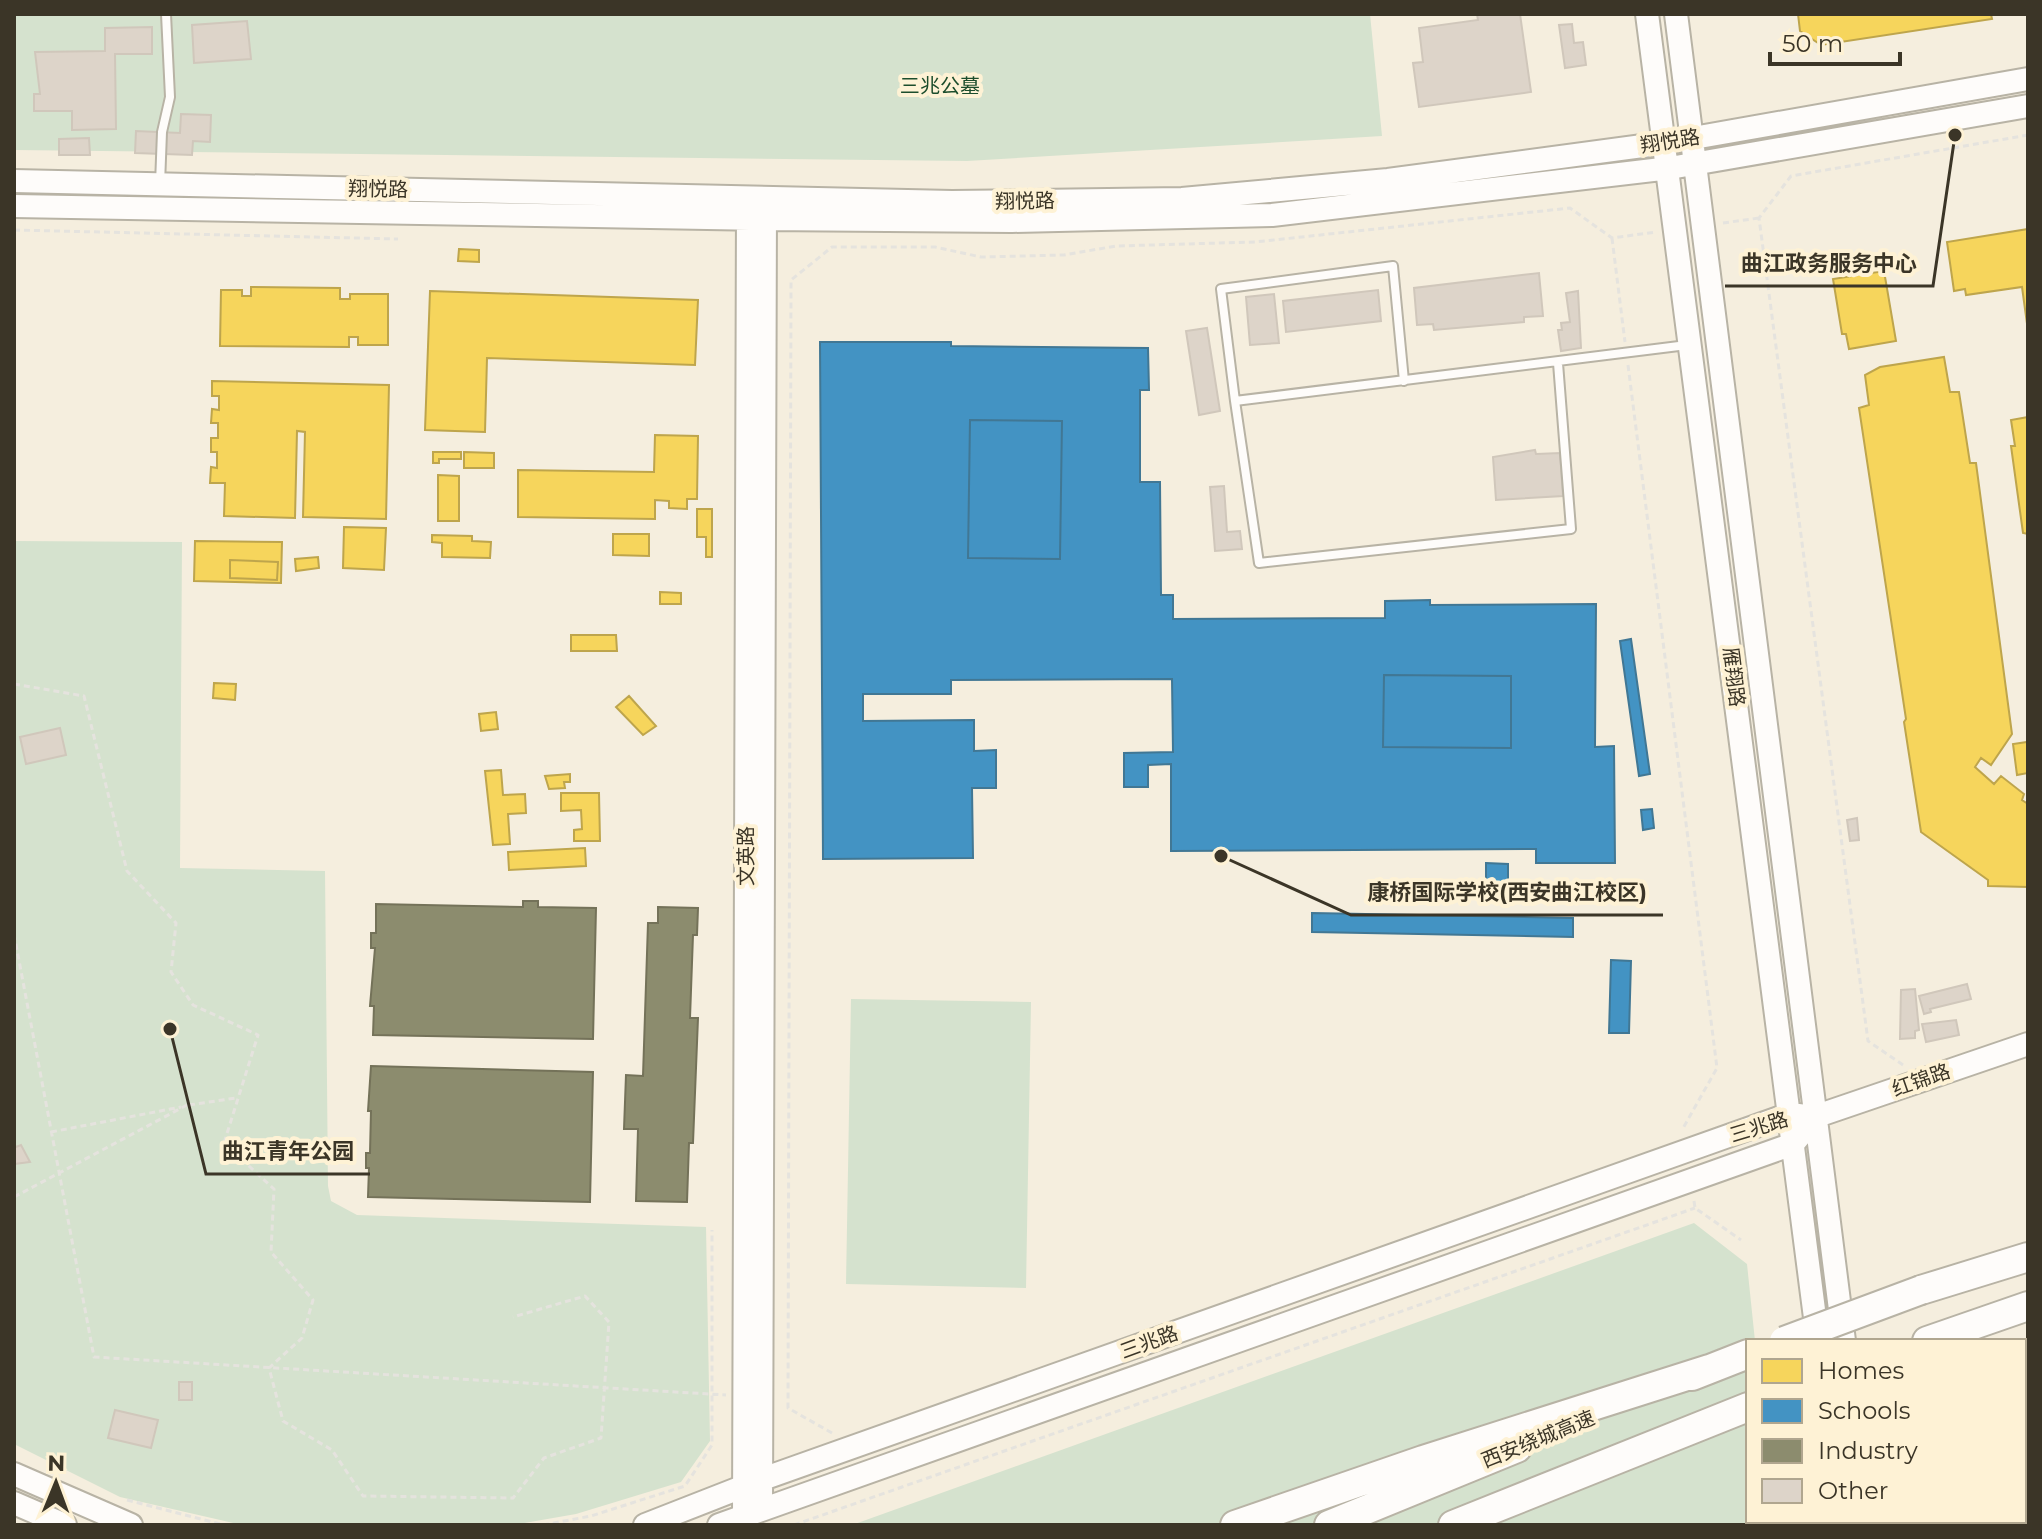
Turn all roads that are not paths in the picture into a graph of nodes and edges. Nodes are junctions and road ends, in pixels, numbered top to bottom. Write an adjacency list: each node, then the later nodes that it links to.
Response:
1 (166, 14): 11 (lane)
2 (1647, 14): 7 (street, 雁翔路)
3 (1676, 14): 6 (street, 雁翔路)
4 (2028, 79): 6 (street, 翔悦路)
5 (2028, 106): 8 (street, 翔悦路)
6 (1692, 138): 7 (street, 翔悦路); 8 (street, 雁翔路)
7 (1665, 143): 9 (street, 雁翔路); 13 (street, 翔悦路)
8 (1696, 164): 9 (street, 翔悦路); 20 (street, 雁翔路)
9 (1670, 168): 13 (street, 翔悦路); 14 (street, 雁翔路)
10 (14, 181): 11 (street, 翔悦路)
11 (160, 184): 13 (street, 翔悦路)
12 (14, 206): 13 (street, 翔悦路)
13 (756, 208): 32 (street, 文英路); 32 (street, 文英路)
14 (1692, 345): 15 (lane); 19 (street, 雁翔路)
15 (1558, 363): 16 (lane); 17 (lane)
16 (1404, 381): 17 (lane); 17 (lane)
17 (1235, 401)
18 (2028, 1044): 20 (street, 红锦路)
19 (1790, 1114): 20 (street, 三兆路); 21 (street, 雁翔路); 32 (street, 三兆路)
20 (1814, 1117): 21 (street, 三兆路); 26 (street, 雁翔路)
21 (1793, 1144): 25 (street, 雁翔路); 34 (street, 三兆路)
22 (2028, 1257): 24 (highway, bridge)
23 (2028, 1306): 27 (highway)
24 (1789, 1339)
25 (1818, 1339)
26 (1844, 1339)
27 (1931, 1339)
28 (1746, 1355): 29 (highway, 西安绕城高速)
29 (1712, 1368): 39 (highway); 40 (highway, 西安绕城高速)
30 (1740, 1410): 41 (highway)
31 (14, 1474): 36 (street)
32 (752, 1484): 34 (street, 文英路); 37 (street, 三兆路)
33 (14, 1503): 35 (street)
34 (753, 1512): 38 (street, 三兆路)
35 (65, 1525)
36 (131, 1525)
37 (645, 1525)
38 (719, 1525)
39 (1235, 1525)
40 (1329, 1525)
41 (1453, 1525)

